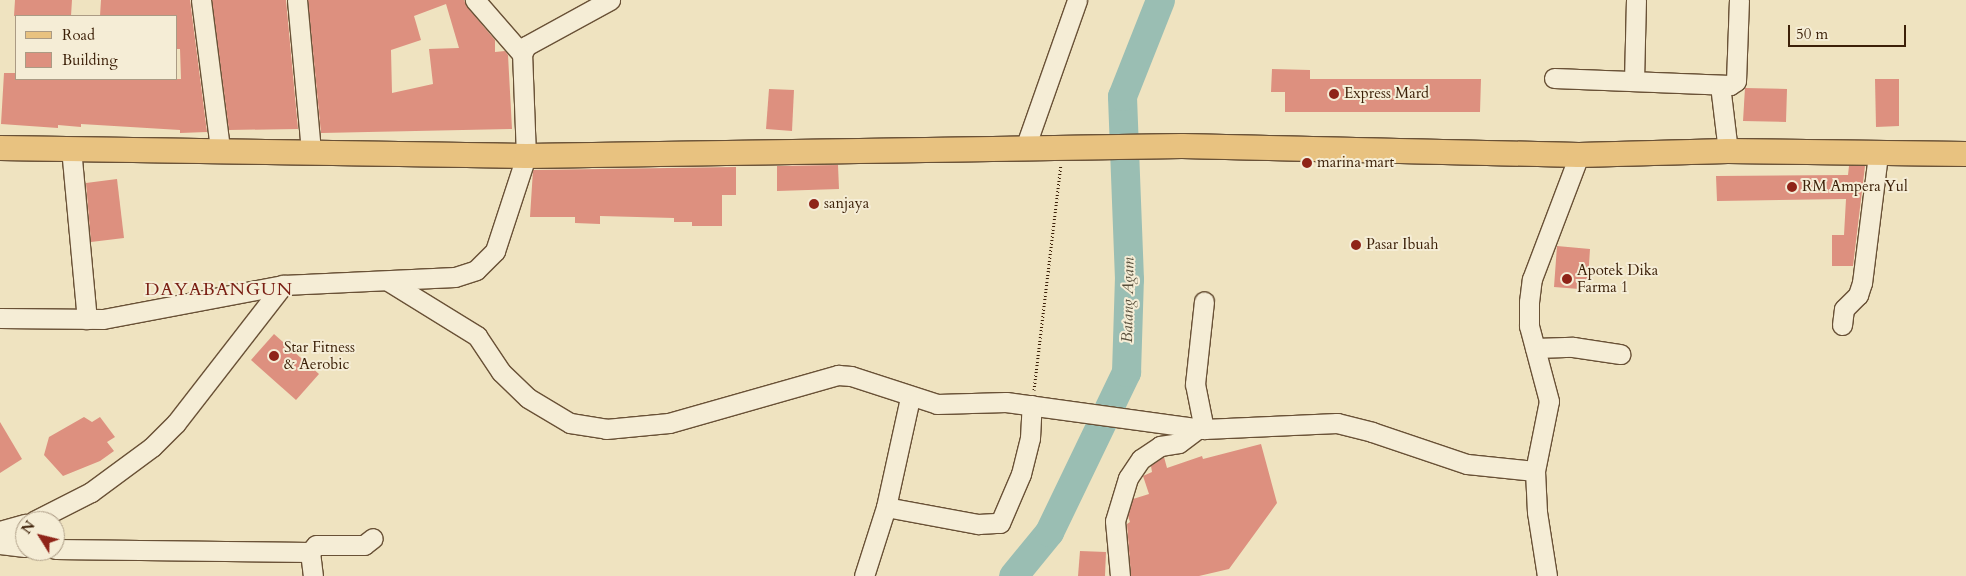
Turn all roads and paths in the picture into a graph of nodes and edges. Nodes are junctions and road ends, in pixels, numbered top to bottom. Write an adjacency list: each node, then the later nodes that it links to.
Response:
1 (201, 0): 16 (street)
2 (297, 0): 18 (street)
3 (475, 0): 8 (street)
4 (610, 0): 8 (street)
5 (1077, 0): 14 (street)
6 (1636, 0): 10 (street)
7 (1740, 0): 11 (street)
8 (522, 54): 22 (street)
9 (1554, 78): 10 (street)
10 (1634, 81): 11 (street)
11 (1720, 85): 17 (street)
12 (0, 148): 13 (main road)
13 (71, 148): 16 (main road); 27 (street)
14 (1025, 148): 15 (main road); 22 (main road)
15 (1069, 148): 21 (main road); 32 (path)
16 (220, 149): 18 (main road)
17 (1728, 151): 19 (main road); 21 (main road)
18 (311, 152): 22 (main road)
19 (1878, 154): 20 (main road); 28 (street)
20 (1966, 154)
21 (1579, 155): 29 (street)
22 (526, 156): 23 (street)
23 (388, 281): 24 (street); 31 (street)
24 (283, 285): 27 (street); 36 (street)
25 (1204, 300): 33 (street)
26 (0, 318): 27 (street)
27 (87, 319)
28 (1842, 325)
29 (1535, 348): 30 (street); 34 (street)
30 (1620, 354)
31 (910, 398): 32 (street); 35 (street)
32 (1032, 406): 33 (street); 35 (street)
33 (1201, 429): 34 (street); 46 (street)
34 (1535, 471): 47 (street)
35 (886, 507): 45 (street)
36 (54, 511)
37 (15, 527): 38 (street)
38 (0, 531)
39 (373, 538): 43 (street)
40 (0, 544): 41 (street)
41 (15, 546)
42 (65, 549): 43 (street)
43 (310, 552): 44 (street)
44 (313, 576)
45 (864, 576)
46 (1120, 576)
47 (1547, 576)

